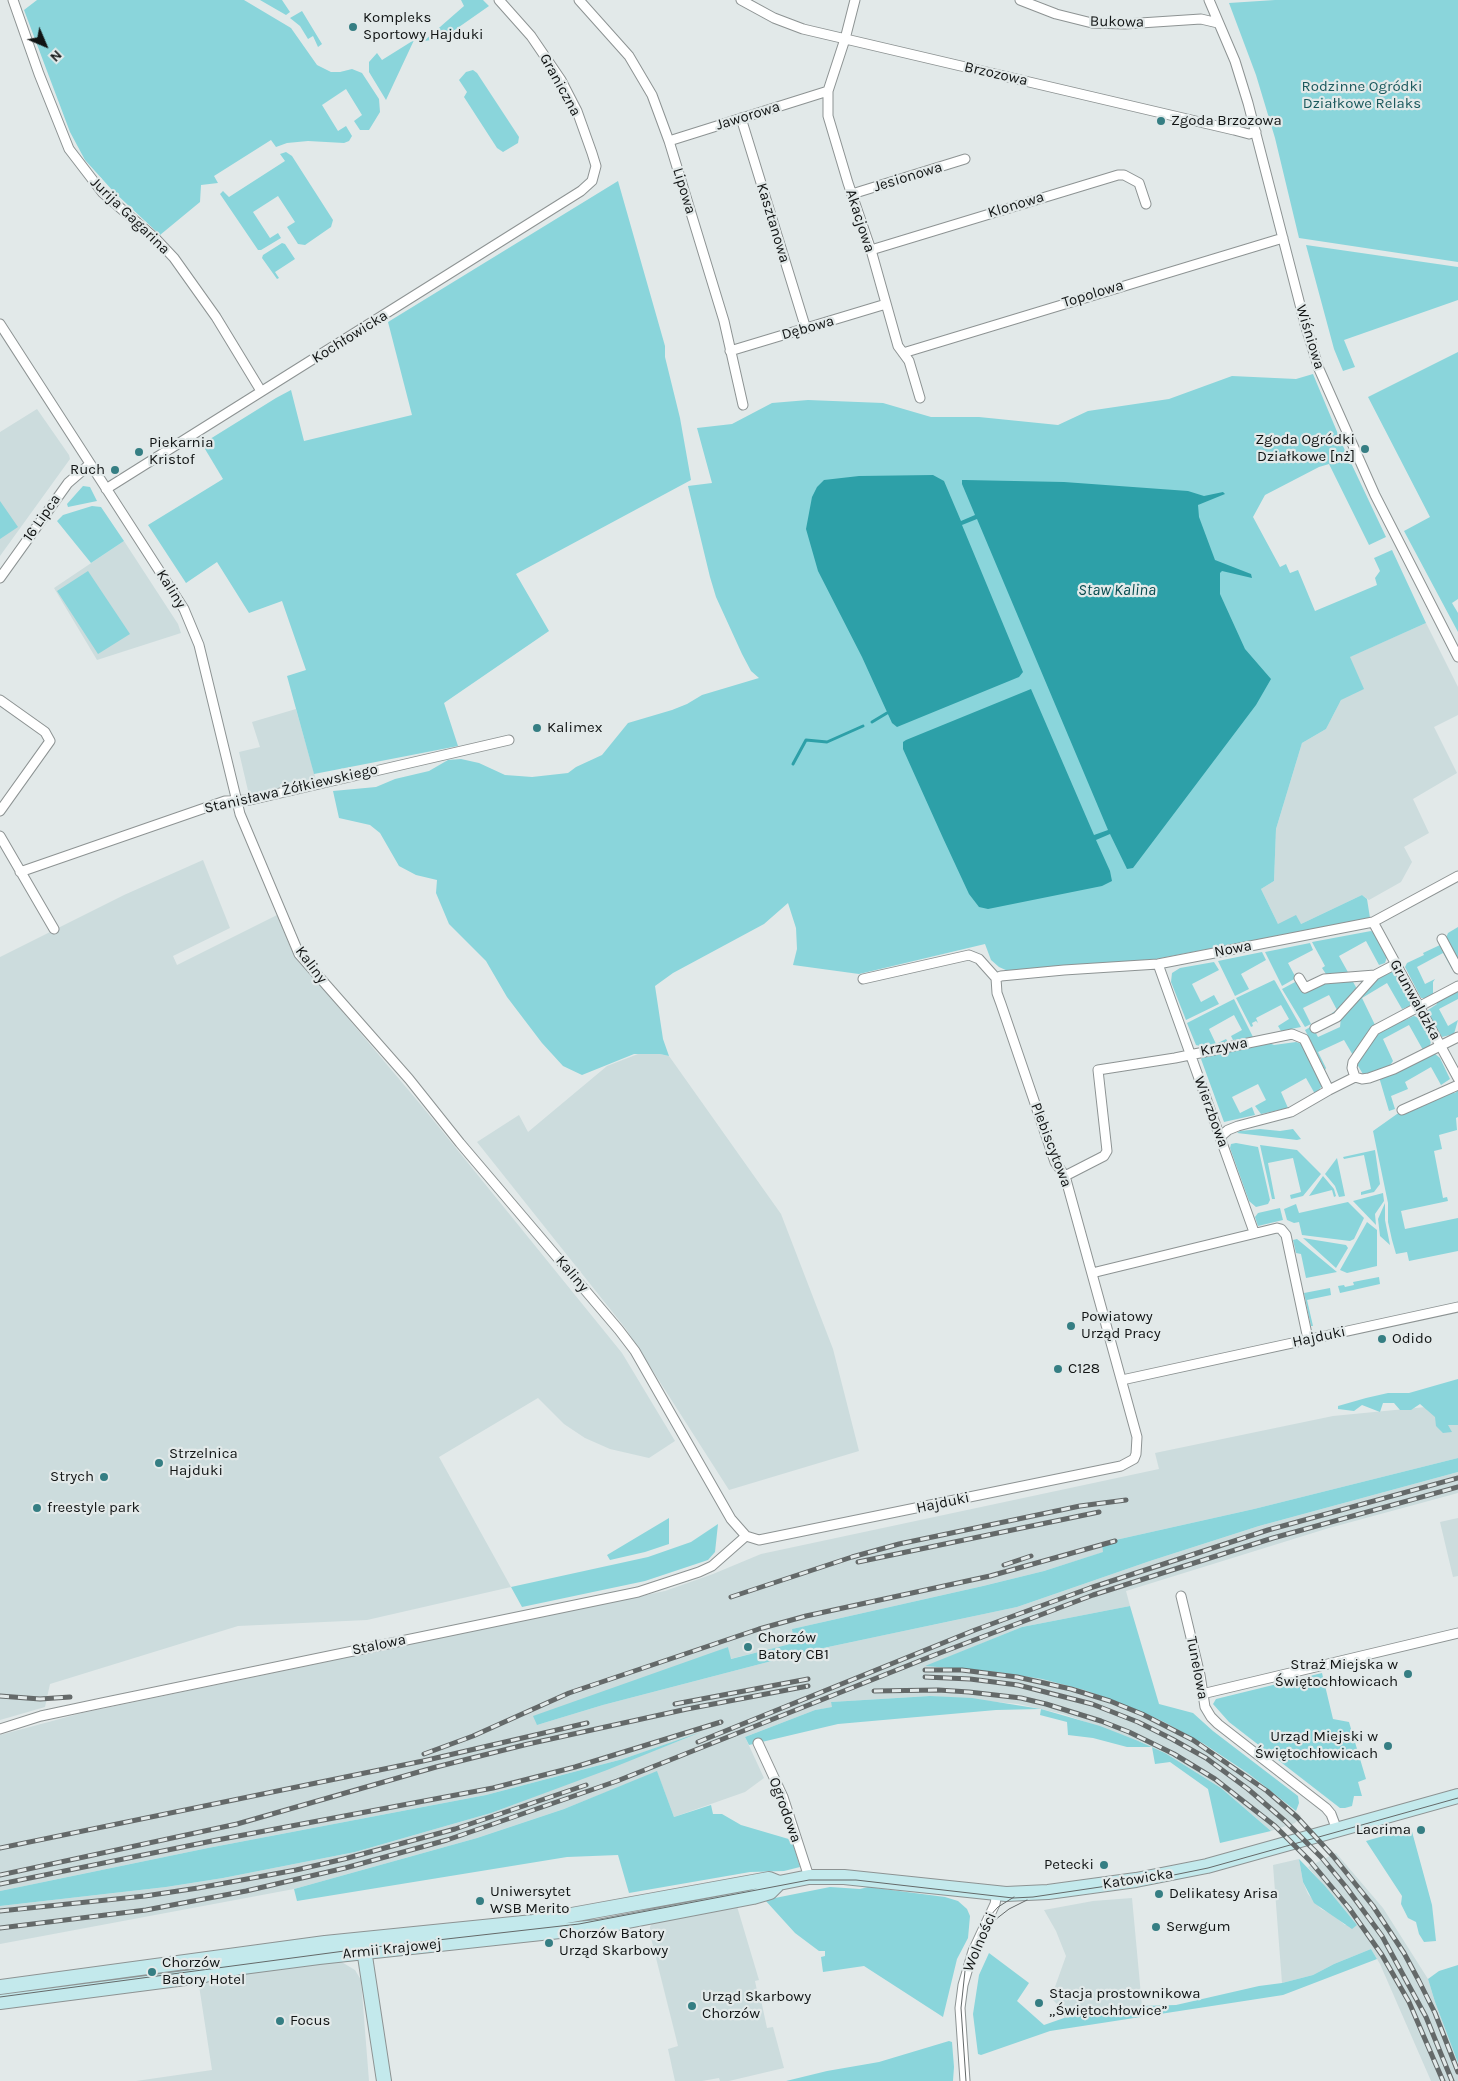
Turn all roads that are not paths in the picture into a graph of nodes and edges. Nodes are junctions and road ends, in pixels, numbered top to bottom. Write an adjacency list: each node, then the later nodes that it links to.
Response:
1 (13, 0): 25 (street, Jurija Gagarina)
2 (499, 0): 15 (street, Graniczna)
3 (579, 0): 13 (street, Lipowa)
4 (741, 0): 9 (street, Brzozowa)
5 (855, 0): 9 (street)
6 (1020, 0): 8 (street, Bukowa)
7 (1209, 0): 8 (street, Wiśniowa)
8 (1218, 23): 12 (street, Wiśniowa)
9 (845, 39): 10 (street, Akacjowa); 12 (street, Brzozowa)
10 (828, 91): 11 (street, Jaworowa); 16 (street, Akacjowa)
11 (741, 118): 13 (street, Jaworowa); 22 (street, Kasztanowa)
12 (1256, 132): 18 (street, Wiśniowa)
13 (669, 141): 23 (street, Lipowa)
14 (965, 159): 16 (street, Jesionowa)
15 (592, 181): 25 (street, Kochłowicka)
16 (852, 194): 19 (street, Akacjowa)
17 (1146, 204): 19 (street, Klonowa)
18 (1283, 238): 24 (street, Topolowa); 31 (street, Wiśniowa)
19 (871, 250): 20 (street, Akacjowa)
20 (886, 304): 22 (street, Dębowa); 24 (street, Akacjowa)
21 (0, 324): 28 (street, Kaliny)
22 (806, 329): 23 (street, Dębowa)
23 (730, 350): 27 (street, Lipowa)
24 (903, 353): 26 (street, Akacjowa)
25 (261, 391): 29 (street, Kochłowicka)
26 (920, 398)
27 (743, 405)
28 (90, 464): 29 (street, Kaliny); 30 (street, 16 Lipca)
29 (106, 489): 34 (street, Kaliny)
30 (0, 578)
31 (1458, 657)
32 (0, 700): 35 (street)
33 (509, 740): 34 (street, Stanisława Żółkiewskiego)
34 (236, 801): 37 (street, Stanisława Żółkiewskiego); 68 (street, Kaliny)
35 (0, 811)
36 (0, 836): 37 (street)
37 (20, 872): 40 (street)
38 (1458, 876): 39 (street, Nowa)
39 (1373, 922): 42 (street, Nowa); 43 (street, Grunwaldzka)
40 (54, 929)
41 (1442, 939): 44 (street)
42 (1158, 964): 46 (street, Nowa); 54 (street, Wierzbowa)
43 (1396, 964): 45 (street); 50 (street, Grunwaldzka)
44 (1458, 969)
45 (1375, 975): 47 (street); 51 (street)
46 (996, 978): 48 (street); 61 (street, Plebiscytowa)
47 (1299, 978)
48 (863, 979)
49 (1458, 986): 50 (street)
50 (1419, 1008): 53 (street, Grunwaldzka); 55 (street)
51 (1315, 1028)
52 (1458, 1037): 53 (street)
53 (1441, 1047): 55 (street); 56 (street, Grunwaldzka)
54 (1190, 1054): 58 (street, Krzywa); 60 (street, Wierzbowa); 61 (street, Krzywa)
55 (1355, 1077): 58 (street)
56 (1458, 1078)
57 (1458, 1085): 59 (street)
58 (1330, 1090): 60 (street)
59 (1402, 1110)
60 (1220, 1137): 62 (street, Wierzbowa)
61 (1065, 1176): 63 (street, Plebiscytowa)
62 (1254, 1232): 63 (street); 65 (street)
63 (1092, 1273): 66 (street, Plebiscytowa)
64 (1458, 1307): 65 (street, Hajduki)
65 (1308, 1339): 66 (street, Hajduki)
66 (1122, 1380): 67 (street, Plebiscytowa)
67 (1136, 1454): 68 (street, Hajduki)
68 (746, 1536): 72 (street, Stalowa)
69 (1181, 1596): 71 (street, Tunelowa)
70 (1458, 1633): 71 (street)
71 (1202, 1694): 75 (street, Tunelowa)
72 (0, 1729)
73 (758, 1743): 76 (street, Ogrodowa)
74 (1458, 1796): 75 (street, Katowicka)
75 (1337, 1830): 78 (street, Katowicka)
76 (809, 1877): 77 (street); 78 (street, Katowicka)
77 (767, 1886): 79 (street, Armii Krajowej); 82 (street, Armii Krajowej)
78 (997, 1893): 97 (street, Wolności)
79 (639, 1903): 80 (street, Armii Krajowej); 82 (street)
80 (594, 1912): 81 (street, Armii Krajowej); 83 (street)
81 (574, 1915): 84 (street); 85 (street, Armii Krajowej)
82 (643, 1918): 83 (street, Armii Krajowej)
83 (597, 1927): 84 (street, Armii Krajowej)
84 (579, 1930): 85 (street, Armii Krajowej)
85 (363, 1946): 86 (street, Armii Krajowej); 89 (street, Armii Krajowej); 96 (street)
86 (191, 1961): 87 (street, Armii Krajowej); 89 (street)
87 (120, 1970): 88 (street, Armii Krajowej); 91 (street)
88 (82, 1976): 90 (street, Armii Krajowej); 93 (street)
89 (194, 1976): 91 (street, Armii Krajowej)
90 (38, 1982): 92 (street, Armii Krajowej); 94 (street)
91 (123, 1985): 93 (street, Armii Krajowej)
92 (0, 1987)
93 (84, 1990): 94 (street, Armii Krajowej)
94 (40, 1997): 95 (street, Armii Krajowej)
95 (0, 2002)
96 (384, 2081)
97 (965, 2081)

